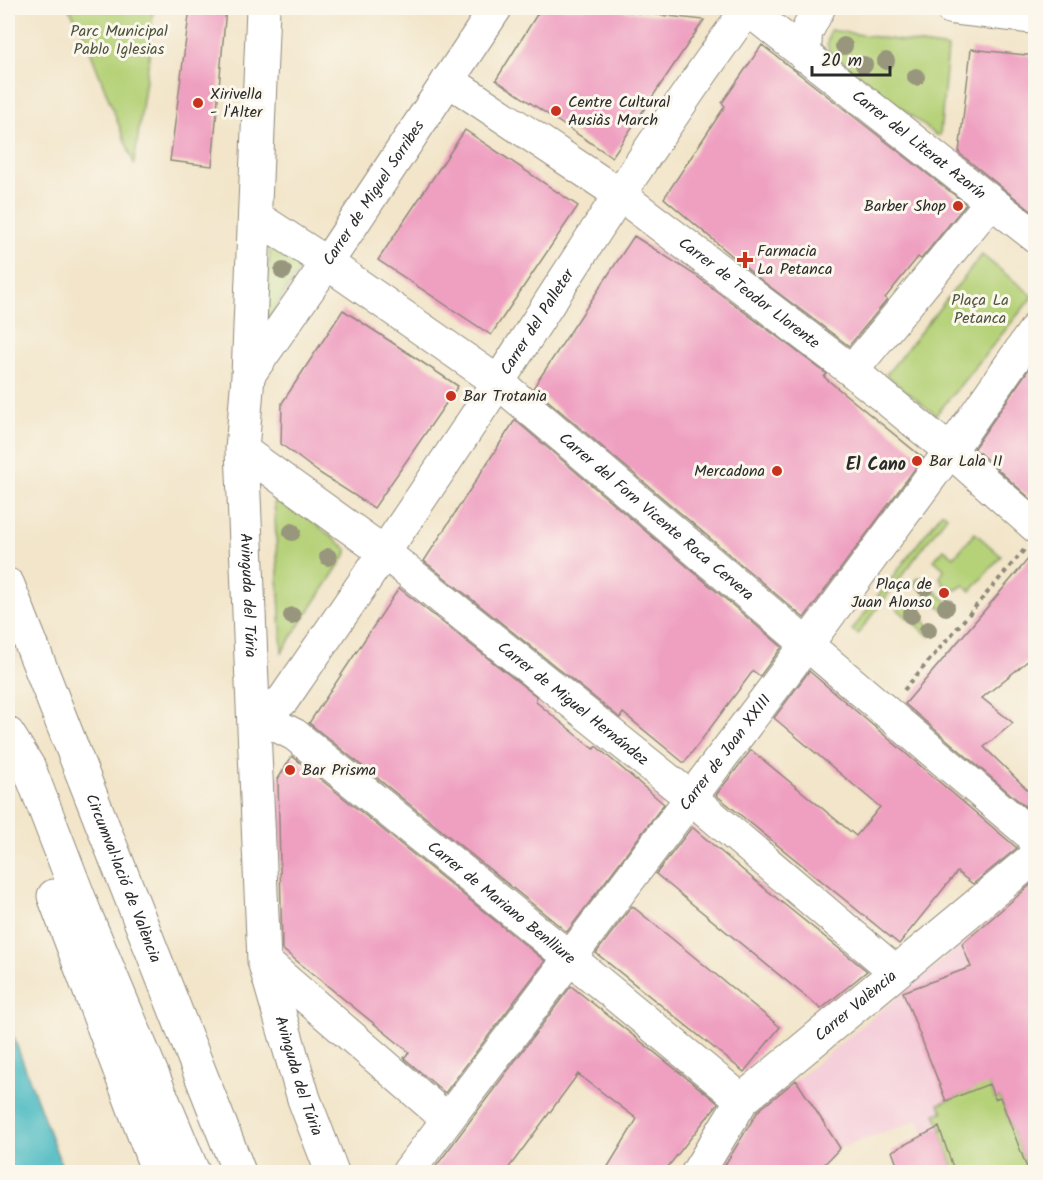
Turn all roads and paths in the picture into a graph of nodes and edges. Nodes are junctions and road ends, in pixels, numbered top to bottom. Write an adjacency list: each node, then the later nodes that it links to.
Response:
1 (263, 8): 11 (main road, Avinguda del Túria)
2 (496, 8): 8 (street, Carrer de Miguel Sorribes)
3 (747, 8): 7 (street, Carrer del Literat Azorín); 9 (street, Carrer del Palleter)
4 (819, 8): 7 (street)
5 (951, 8): 6 (street)
6 (1035, 18)
7 (805, 56): 10 (street, Carrer del Literat Azorín)
8 (448, 80): 9 (street, Carrer de Teodor Llorente); 13 (street, Carrer de Miguel Sorribes)
9 (619, 194): 15 (street, Carrer de Teodor Llorente); 17 (street, Carrer del Palleter)
10 (990, 203): 12 (street, Carrer del Literat Azorín); 15 (street)
11 (255, 216): 13 (street, Carrer del Forn Vicente Roca Cervera); 16 (main road, Avinguda del Túria)
12 (1035, 237)
13 (327, 263): 16 (street, Carrer de Miguel Sorribes); 17 (street, Carrer del Forn Vicente Roca Cervera)
14 (1035, 328): 19 (street, Carrer de Joan XXIII)
15 (852, 370): 19 (street, Carrer de Teodor Llorente)
16 (248, 376): 18 (main road, Avinguda del Túria)
17 (498, 382): 21 (street, Carrer del Palleter); 23 (street, Carrer del Forn Vicente Roca Cervera)
18 (242, 450): 21 (street, Carrer de Miguel Hernández); 25 (main road, Avinguda del Túria)
19 (950, 451): 20 (street, Carrer de Teodor Llorente); 23 (street, Carrer de Joan XXIII)
20 (1032, 536): 24 (path)
21 (385, 553): 25 (street, Carrer del Palleter); 28 (street, Carrer de Miguel Hernández)
22 (8, 585): 38 (main road, Circumval·lació de València)
23 (807, 644): 28 (street, Carrer de Joan XXIII); 29 (street, Carrer del Forn Vicente Roca Cervera)
24 (899, 696)
25 (254, 714): 31 (street, Carrer de Mariano Benlliure); 32 (main road, Avinguda del Túria)
26 (8, 734): 37 (main road)
27 (8, 770): 36 (main road)
28 (690, 798): 31 (street, Carrer de Joan XXIII); 33 (street, Carrer de Miguel Hernández)
29 (1035, 846)
30 (1035, 855): 33 (main road, Carrer València)
31 (571, 959): 34 (street, Carrer de Mariano Benlliure); 35 (street, Carrer de Joan XXIII)
32 (264, 961): 35 (street); 39 (main road, Avinguda del Túria)
33 (895, 971): 34 (main road, Carrer València)
34 (742, 1100): 41 (main road, Carrer València)
35 (447, 1119): 40 (street, Carrer de Joan XXIII)
36 (158, 1173)
37 (193, 1173)
38 (239, 1173)
39 (332, 1173)
40 (408, 1173)
41 (698, 1173)

